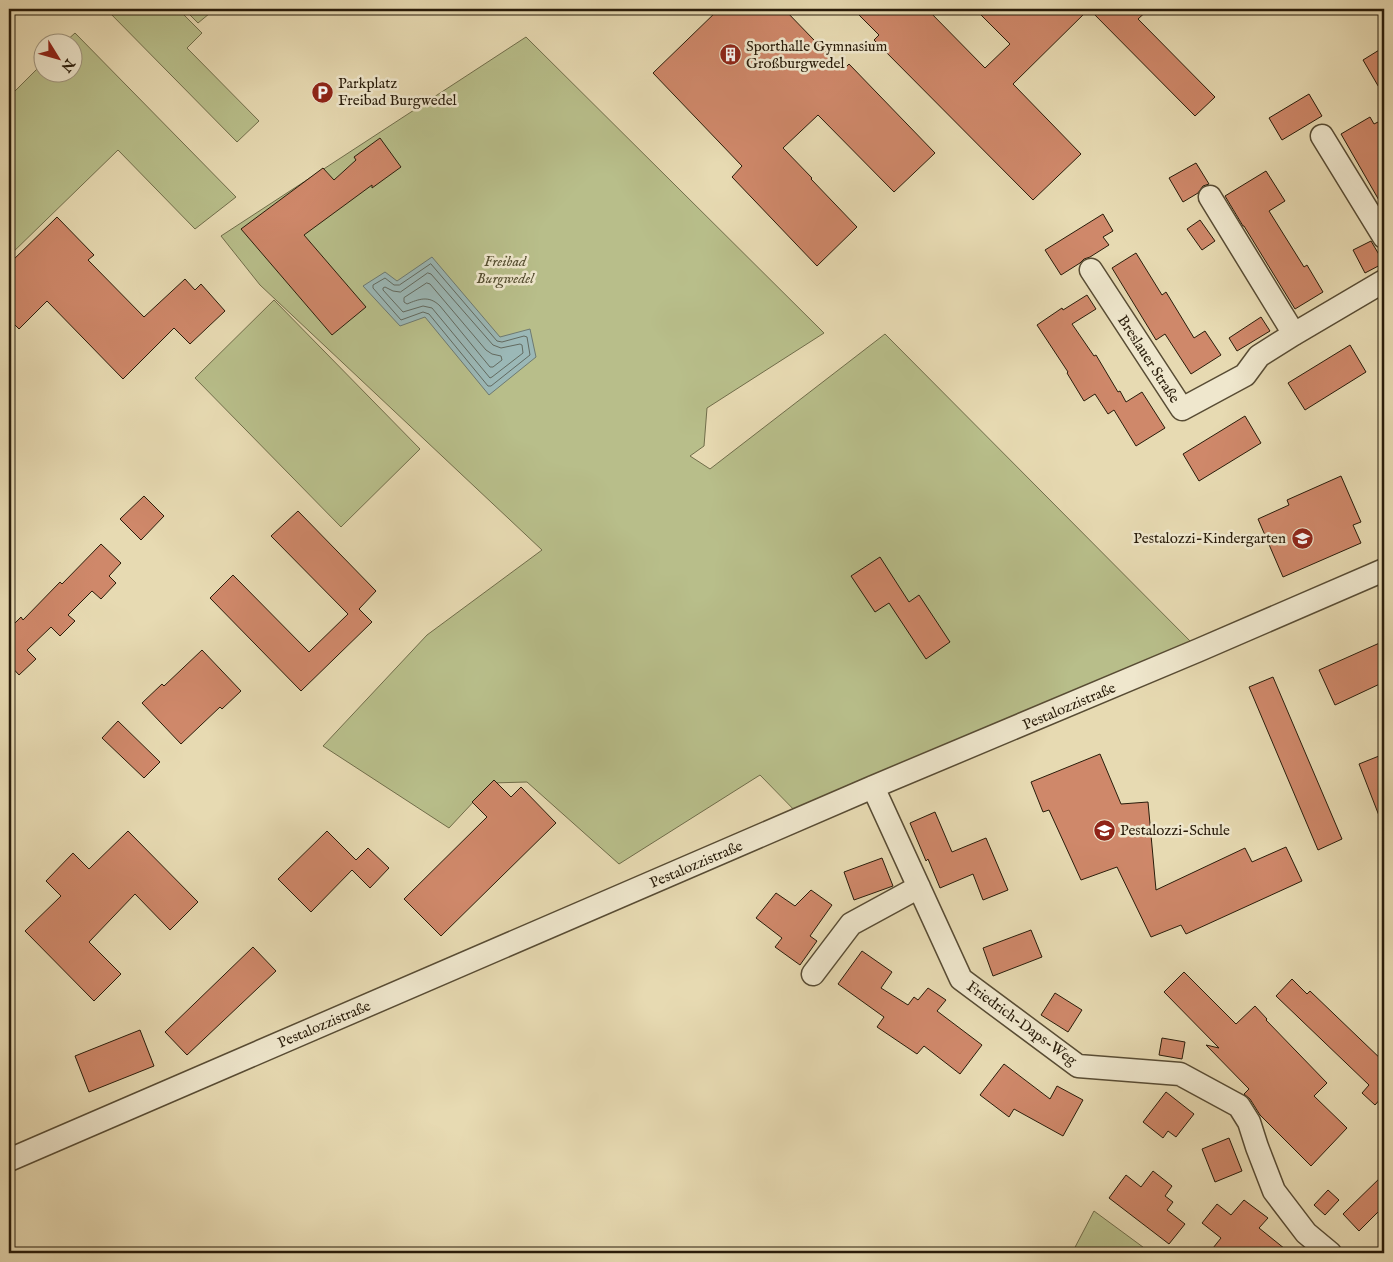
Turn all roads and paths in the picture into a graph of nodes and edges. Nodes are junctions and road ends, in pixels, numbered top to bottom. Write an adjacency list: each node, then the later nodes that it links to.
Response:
1 (1322, 136): 3 (street)
2 (1210, 197): 6 (street)
3 (1384, 237)
4 (1091, 270): 6 (street, Breslauer Straße)
5 (1384, 281): 6 (street, Breslauer Straße)
6 (1294, 334)
7 (1384, 570): 8 (street, Pestalozzistraße)
8 (873, 787): 9 (street, Friedrich-Daps-Weg); 11 (street, Pestalozzistraße)
9 (919, 887): 10 (street); 12 (street, Friedrich-Daps-Weg)
10 (814, 974)
11 (9, 1160)
12 (1330, 1253)

